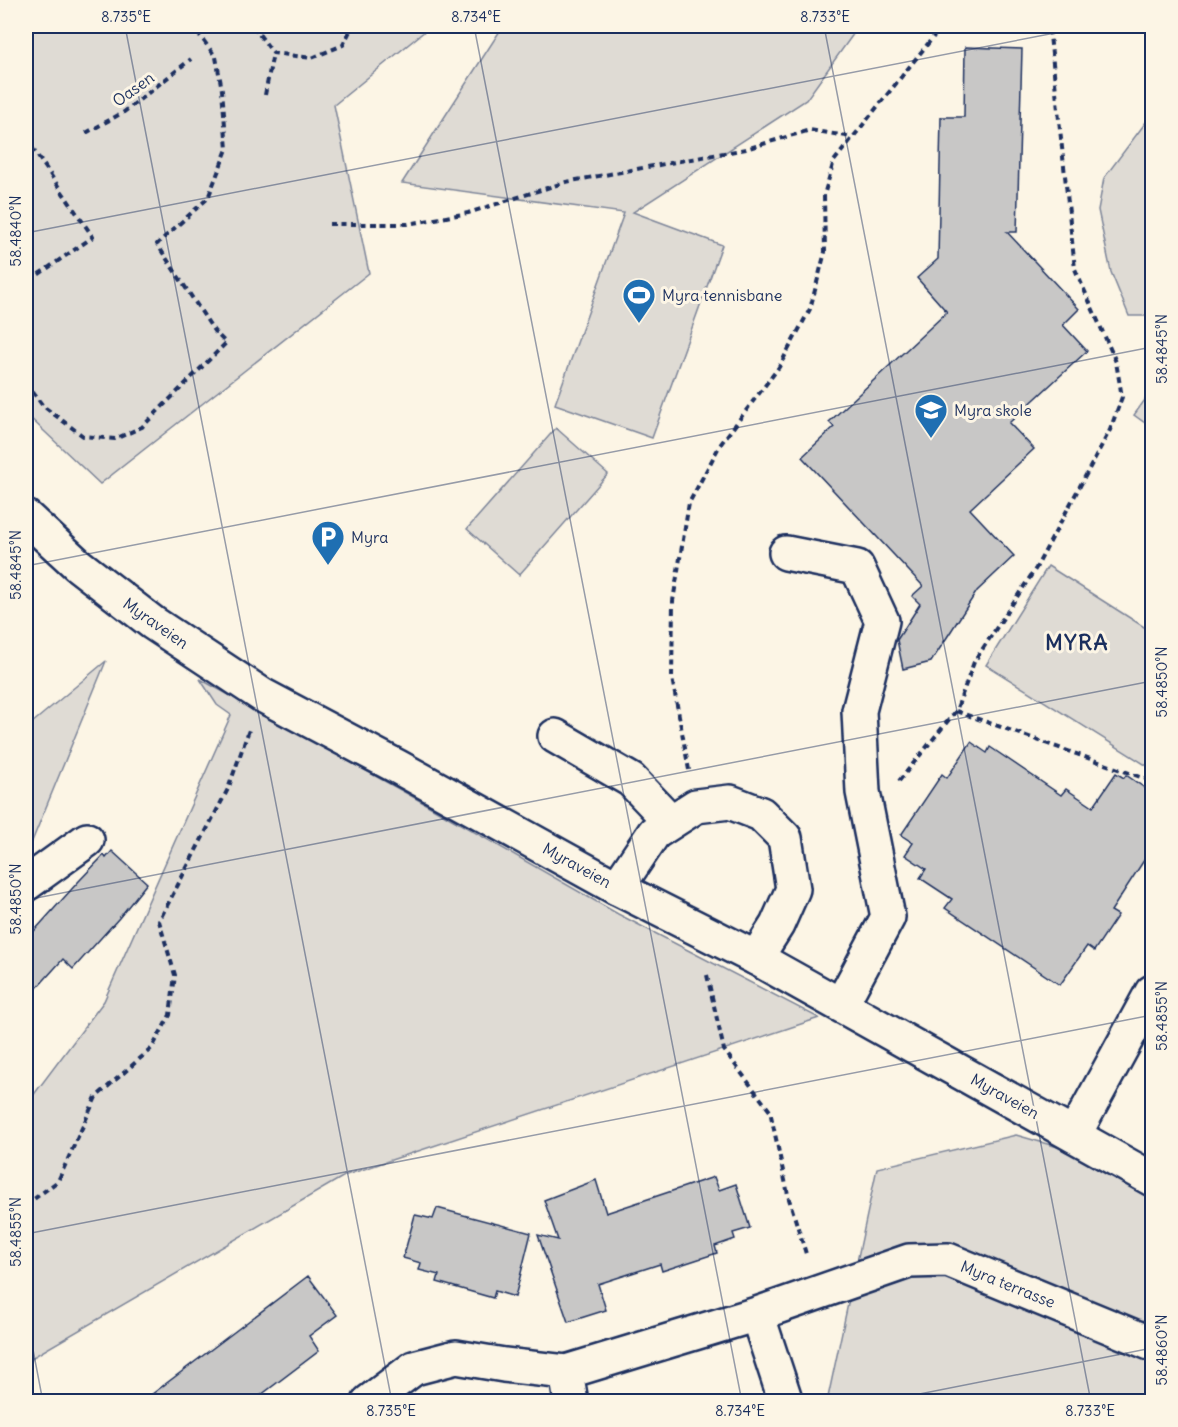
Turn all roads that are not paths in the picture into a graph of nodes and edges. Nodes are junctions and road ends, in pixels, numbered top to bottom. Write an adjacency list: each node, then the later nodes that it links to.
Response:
1 (26, 517): 7 (main road, Myraveien)
2 (786, 553): 10 (main road)
3 (555, 736): 4 (main road)
4 (684, 814): 7 (main road); 8 (main road)
5 (87, 840): 6 (main road)
6 (26, 884)
7 (617, 888): 8 (main road, Myraveien)
8 (756, 958): 10 (main road, Myraveien)
9 (1152, 992): 11 (main road)
10 (841, 1005): 11 (main road, Myraveien)
11 (1074, 1135): 12 (main road, Myraveien)
12 (1152, 1179)
13 (757, 1314): 14 (main road, Myra terrasse); 15 (main road, Myra terrasse); 17 (main road)
14 (1152, 1344)
15 (569, 1386): 16 (main road, Myra terrasse)
16 (369, 1401)
17 (786, 1401)

